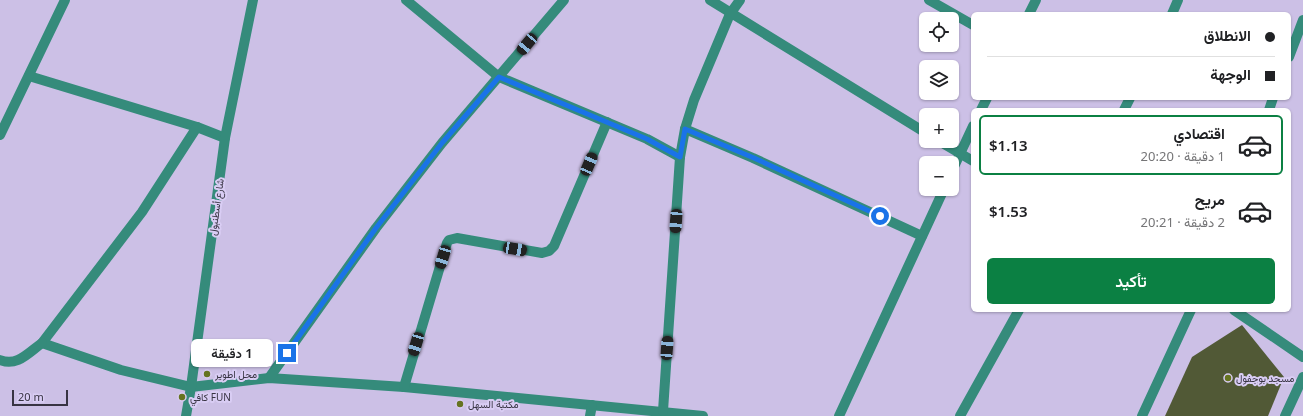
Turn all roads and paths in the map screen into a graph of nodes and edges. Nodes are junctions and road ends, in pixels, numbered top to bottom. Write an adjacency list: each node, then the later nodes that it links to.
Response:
1 (65, 0): 16 (street)
2 (253, 0): 24 (street, شارع أسطنبول)
3 (406, 0): 17 (street)
4 (564, 0): 17 (street)
5 (710, 0): 12 (street)
6 (740, 0): 12 (street)
7 (929, 0): 14 (street)
8 (1036, 0): 10 (street)
9 (1178, 0): 11 (street)
10 (1030, 12)
11 (1173, 12)
12 (730, 14): 20 (street); 21 (street)
13 (1303, 20): 15 (street)
14 (971, 24)
15 (1291, 52)
16 (29, 76): 19 (street); 23 (street)
17 (499, 77): 18 (street); 39 (street)
18 (607, 122): 28 (street); 41 (street)
19 (197, 127): 24 (street); 35 (street)
20 (685, 129): 28 (street); 31 (street)
21 (919, 129)
22 (971, 130): 26 (street)
23 (0, 135)
24 (225, 138): 40 (street, شارع أسطنبول)
25 (951, 148): 26 (street)
26 (960, 153): 27 (street); 29 (street)
27 (959, 156)
28 (680, 157): 43 (street)
29 (971, 160)
30 (941, 196): 31 (street)
31 (922, 236): 47 (street)
32 (1019, 312): 48 (street)
33 (1190, 312): 49 (street)
34 (1237, 312): 36 (street)
35 (42, 343): 37 (street); 40 (street)
36 (1303, 357)
37 (0, 360)
38 (1303, 377): 50 (street)
39 (270, 378): 40 (street); 41 (street)
40 (191, 387): 44 (street, شارع أسطنبول)
41 (404, 387): 42 (street)
42 (592, 405): 43 (street); 45 (street)
43 (663, 411): 46 (street)
44 (186, 416)
45 (590, 416)
46 (703, 416)
47 (839, 416)
48 (960, 416)
49 (1142, 416)
50 (1285, 416)

